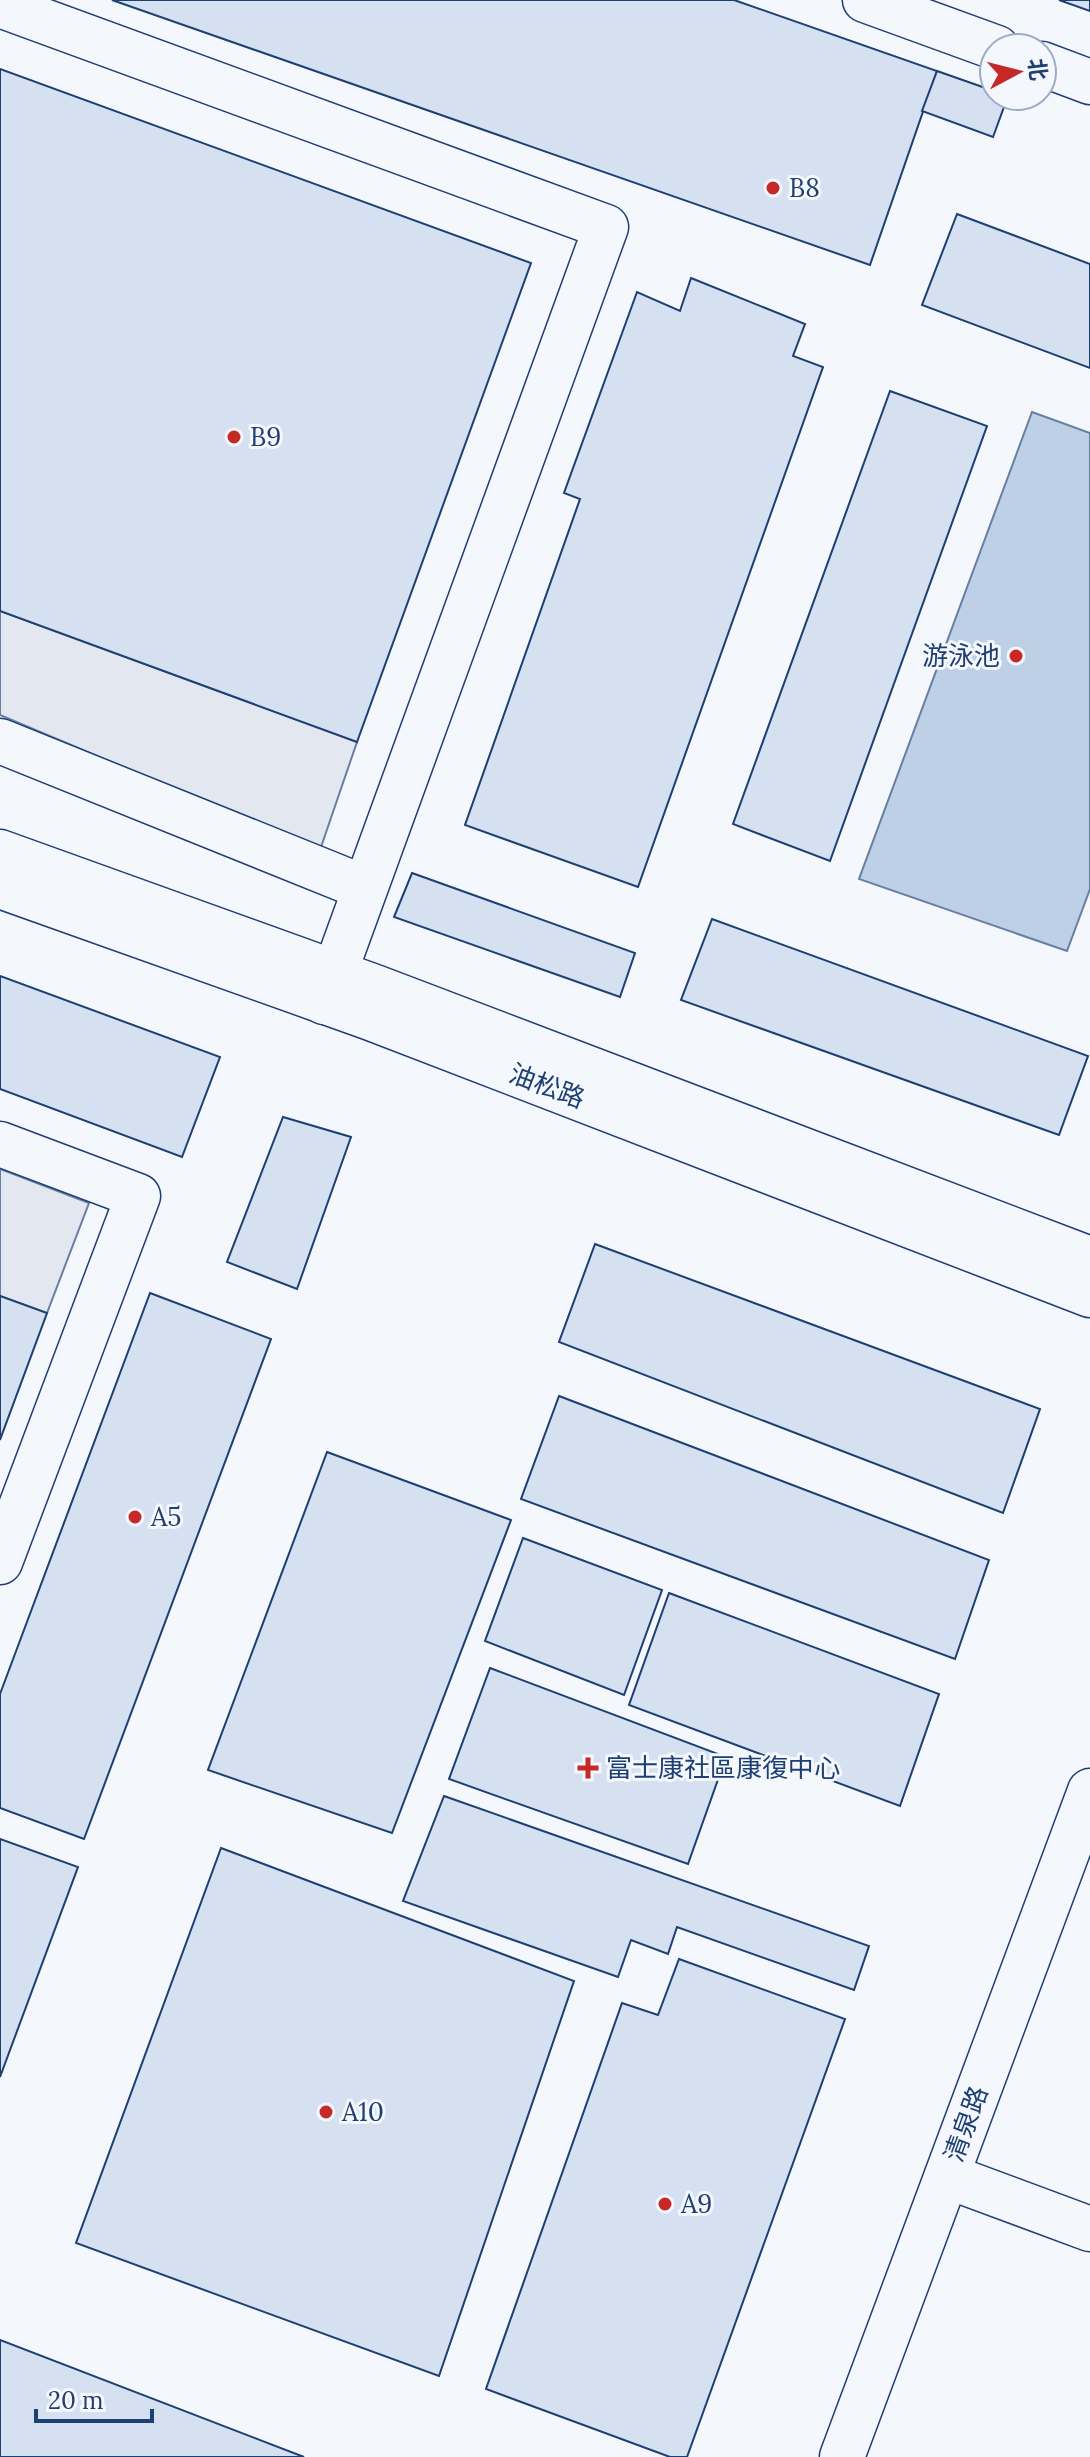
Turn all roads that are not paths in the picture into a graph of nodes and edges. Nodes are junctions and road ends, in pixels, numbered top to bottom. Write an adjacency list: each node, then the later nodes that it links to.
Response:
1 (865, 0): 3 (street)
2 (0, 5): 10 (street)
3 (916, 9): 4 (street)
4 (978, 39)
5 (1058, 70): 6 (street)
6 (1090, 82)
7 (0, 741): 10 (street)
8 (0, 852): 11 (street, 油松路)
9 (0, 886): 11 (street, 油松路)
10 (365, 888): 11 (street)
11 (330, 987): 13 (street, 油松路); 14 (street, 油松路)
12 (0, 1144): 15 (street)
13 (1090, 1259)
14 (1090, 1295)
15 (0, 1562)
16 (1090, 1791): 17 (street, 清泉路)
17 (947, 2176): 18 (street); 19 (street, 清泉路)
18 (1090, 2229)
19 (842, 2457)

